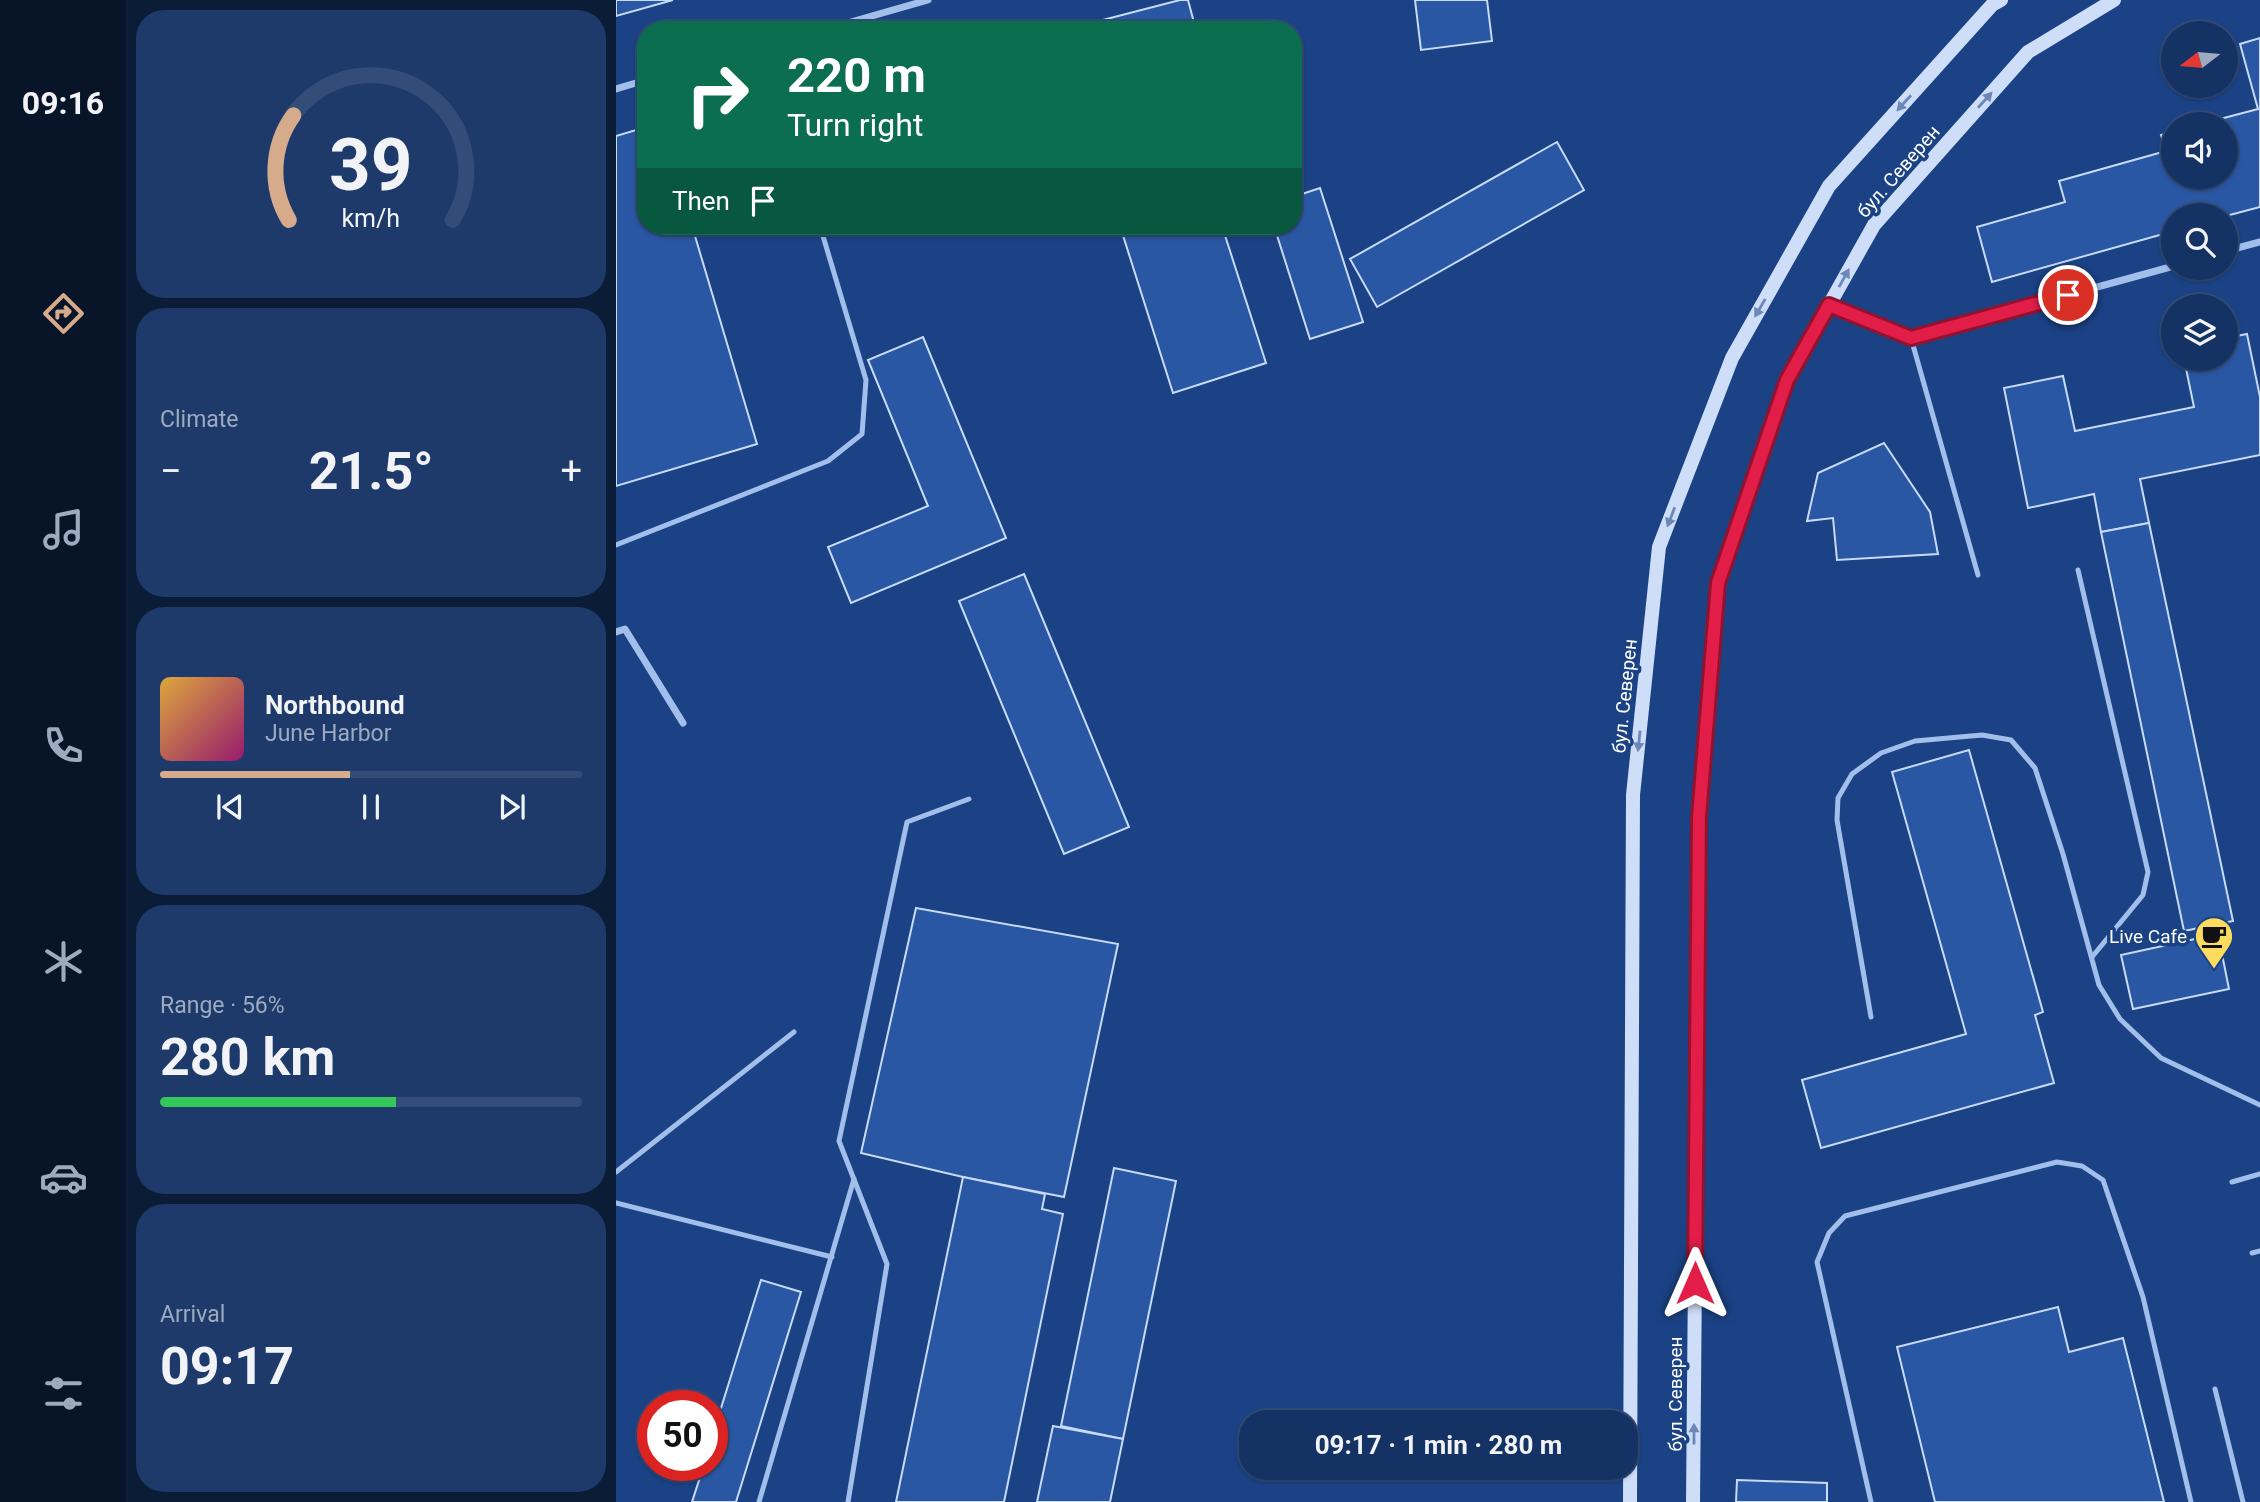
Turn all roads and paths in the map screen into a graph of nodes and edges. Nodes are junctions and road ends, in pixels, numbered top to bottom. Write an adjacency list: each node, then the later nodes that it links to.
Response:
1 (928, 0): 4 (street)
2 (2001, 0): 34 (main road, бул. Северен, one-way to 34)
3 (2114, 0): 11 (main road, бул. Северен, one-way to 3)
4 (854, 21)
5 (637, 83): 6 (street)
6 (616, 89)
7 (823, 235): 13 (lane)
8 (2259, 245): 9 (street)
9 (2238, 249)
10 (2161, 270): 12 (street)
11 (1829, 305): 12 (street); 35 (main road, бул. Северен, one-way to 11)
12 (1911, 338): 15 (lane)
13 (616, 545)
14 (2078, 570): 19 (lane)
15 (1978, 575)
16 (616, 632): 17 (street)
17 (682, 723)
18 (968, 799): 25 (lane)
19 (2092, 957): 20 (lane); 22 (lane)
20 (1871, 1017)
21 (794, 1031): 23 (lane)
22 (2260, 1105)
23 (616, 1172)
24 (2260, 1174): 26 (lane)
25 (854, 1179): 30 (lane); 33 (lane)
26 (2232, 1182)
27 (616, 1203): 30 (lane)
28 (2260, 1251): 29 (lane)
29 (2252, 1253)
30 (832, 1257): 32 (lane)
31 (2215, 1389): 38 (lane)
32 (760, 1502)
33 (848, 1502)
34 (1630, 1502)
35 (1693, 1502)
36 (1871, 1502): 37 (lane)
37 (2191, 1502)
38 (2244, 1502)

